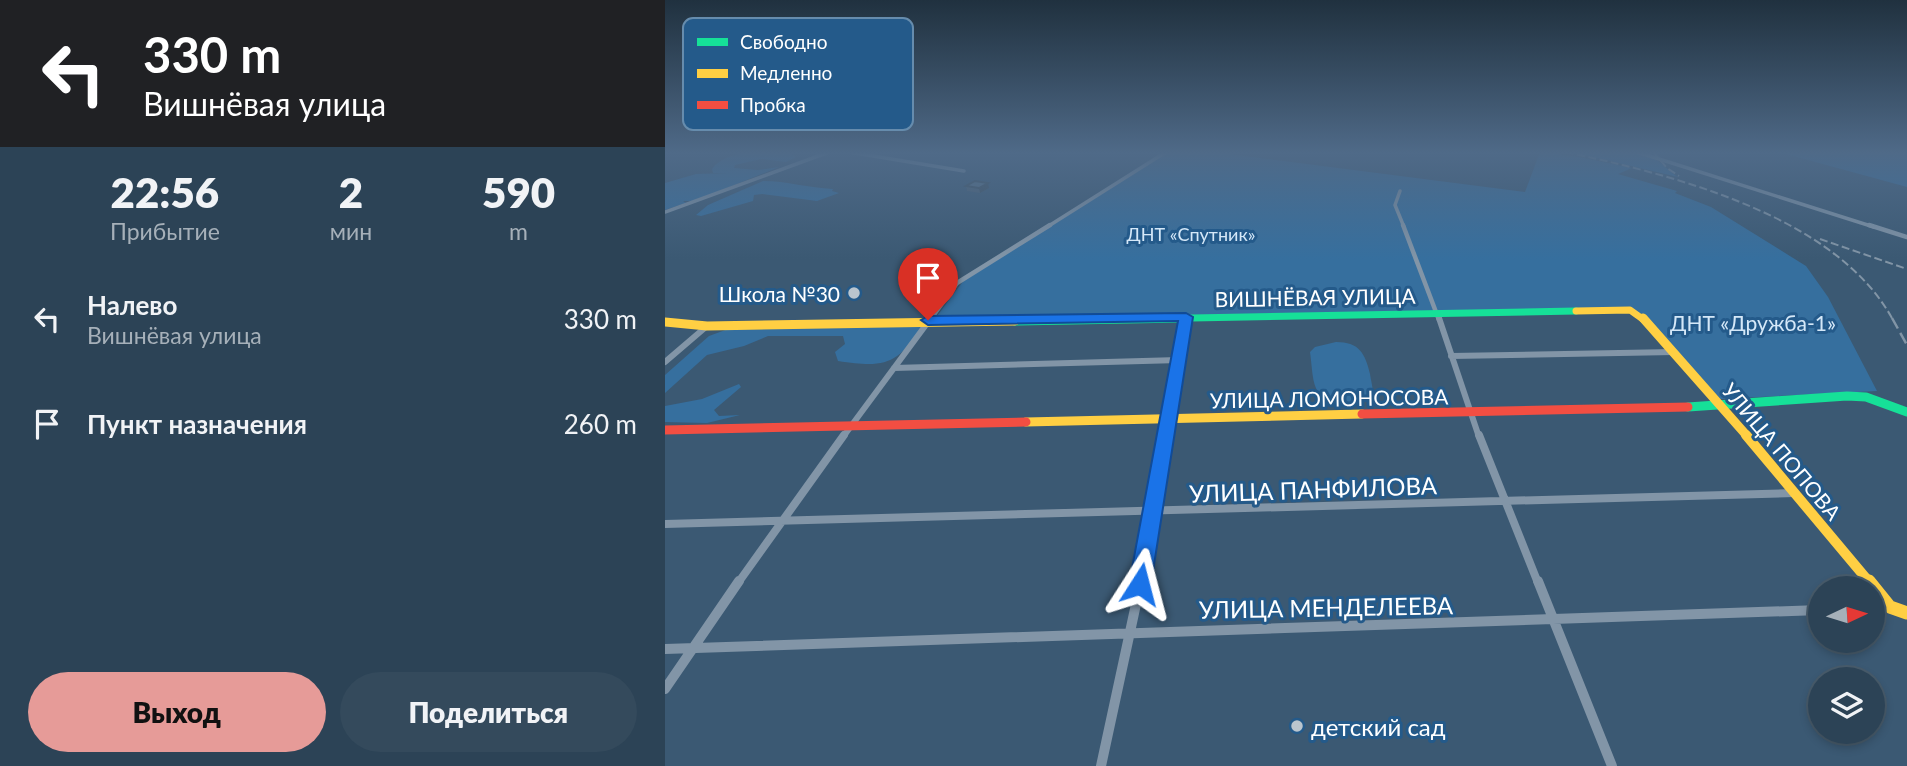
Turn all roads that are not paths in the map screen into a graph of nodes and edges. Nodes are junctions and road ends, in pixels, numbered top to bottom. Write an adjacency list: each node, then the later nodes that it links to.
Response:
1 (731, 188): 5 (street)
2 (1108, 188): 10 (street)
3 (1751, 188): 6 (street)
4 (1400, 191): 8 (street)
5 (665, 212)
6 (1907, 237)
7 (1630, 310): 8 (street, ВИШНЁВАЯ УЛИЦА); 13 (street, УЛИЦА ПОПОВА)
8 (1437, 313): 9 (street, ВИШНЁВАЯ УЛИЦА); 14 (street)
9 (1186, 317): 10 (street, ВИШНЁВАЯ УЛИЦА); 15 (street)
10 (928, 320): 12 (street, ВИШНЁВАЯ УЛИЦА); 17 (street)
11 (665, 322): 12 (street, ВИШНЁВАЯ УЛИЦА)
12 (707, 326): 16 (street)
13 (1674, 352): 14 (street); 18 (street, УЛИЦА ПОПОВА)
14 (1451, 356): 20 (street)
15 (1179, 360): 17 (street); 21 (street)
16 (665, 362)
17 (894, 368): 22 (street)
18 (1722, 406): 19 (street, УЛИЦА ЛОМОНОСОВА); 20 (street, УЛИЦА ЛОМОНОСОВА); 24 (street, УЛИЦА ПОПОВА)
19 (1907, 412)
20 (1470, 413): 21 (street, УЛИЦА ЛОМОНОСОВА); 25 (street)
21 (1167, 419): 22 (street, УЛИЦА ЛОМОНОСОВА); 26 (street)
22 (853, 426): 23 (street, УЛИЦА ЛОМОНОСОВА); 27 (street)
23 (665, 430)
24 (1794, 493): 25 (street, УЛИЦА ПАНФИЛОВА); 31 (street, УЛИЦА ПОПОВА)
25 (1506, 503): 26 (street, УЛИЦА ПАНФИЛОВА); 34 (street)
26 (1151, 513): 27 (street, УЛИЦА ПАНФИЛОВА); 35 (street)
27 (779, 523): 28 (street, УЛИЦА ПАНФИЛОВА); 37 (street)
28 (665, 524)
29 (1907, 606): 31 (street)
30 (1885, 607): 31 (street)
31 (1890, 607): 33 (street)
32 (1808, 610): 34 (street, УЛИЦА МЕНДЕЛЕЕВА)
33 (1907, 613)
34 (1553, 621): 35 (street, УЛИЦА МЕНДЕЛЕЕВА); 40 (street)
35 (1132, 631): 37 (street, УЛИЦА МЕНДЕЛЕЕВА); 39 (street)
36 (665, 649): 37 (street, УЛИЦА МЕНДЕЛЕЕВА)
37 (694, 649): 38 (street)
38 (665, 689)
39 (1101, 766)
40 (1612, 766)

